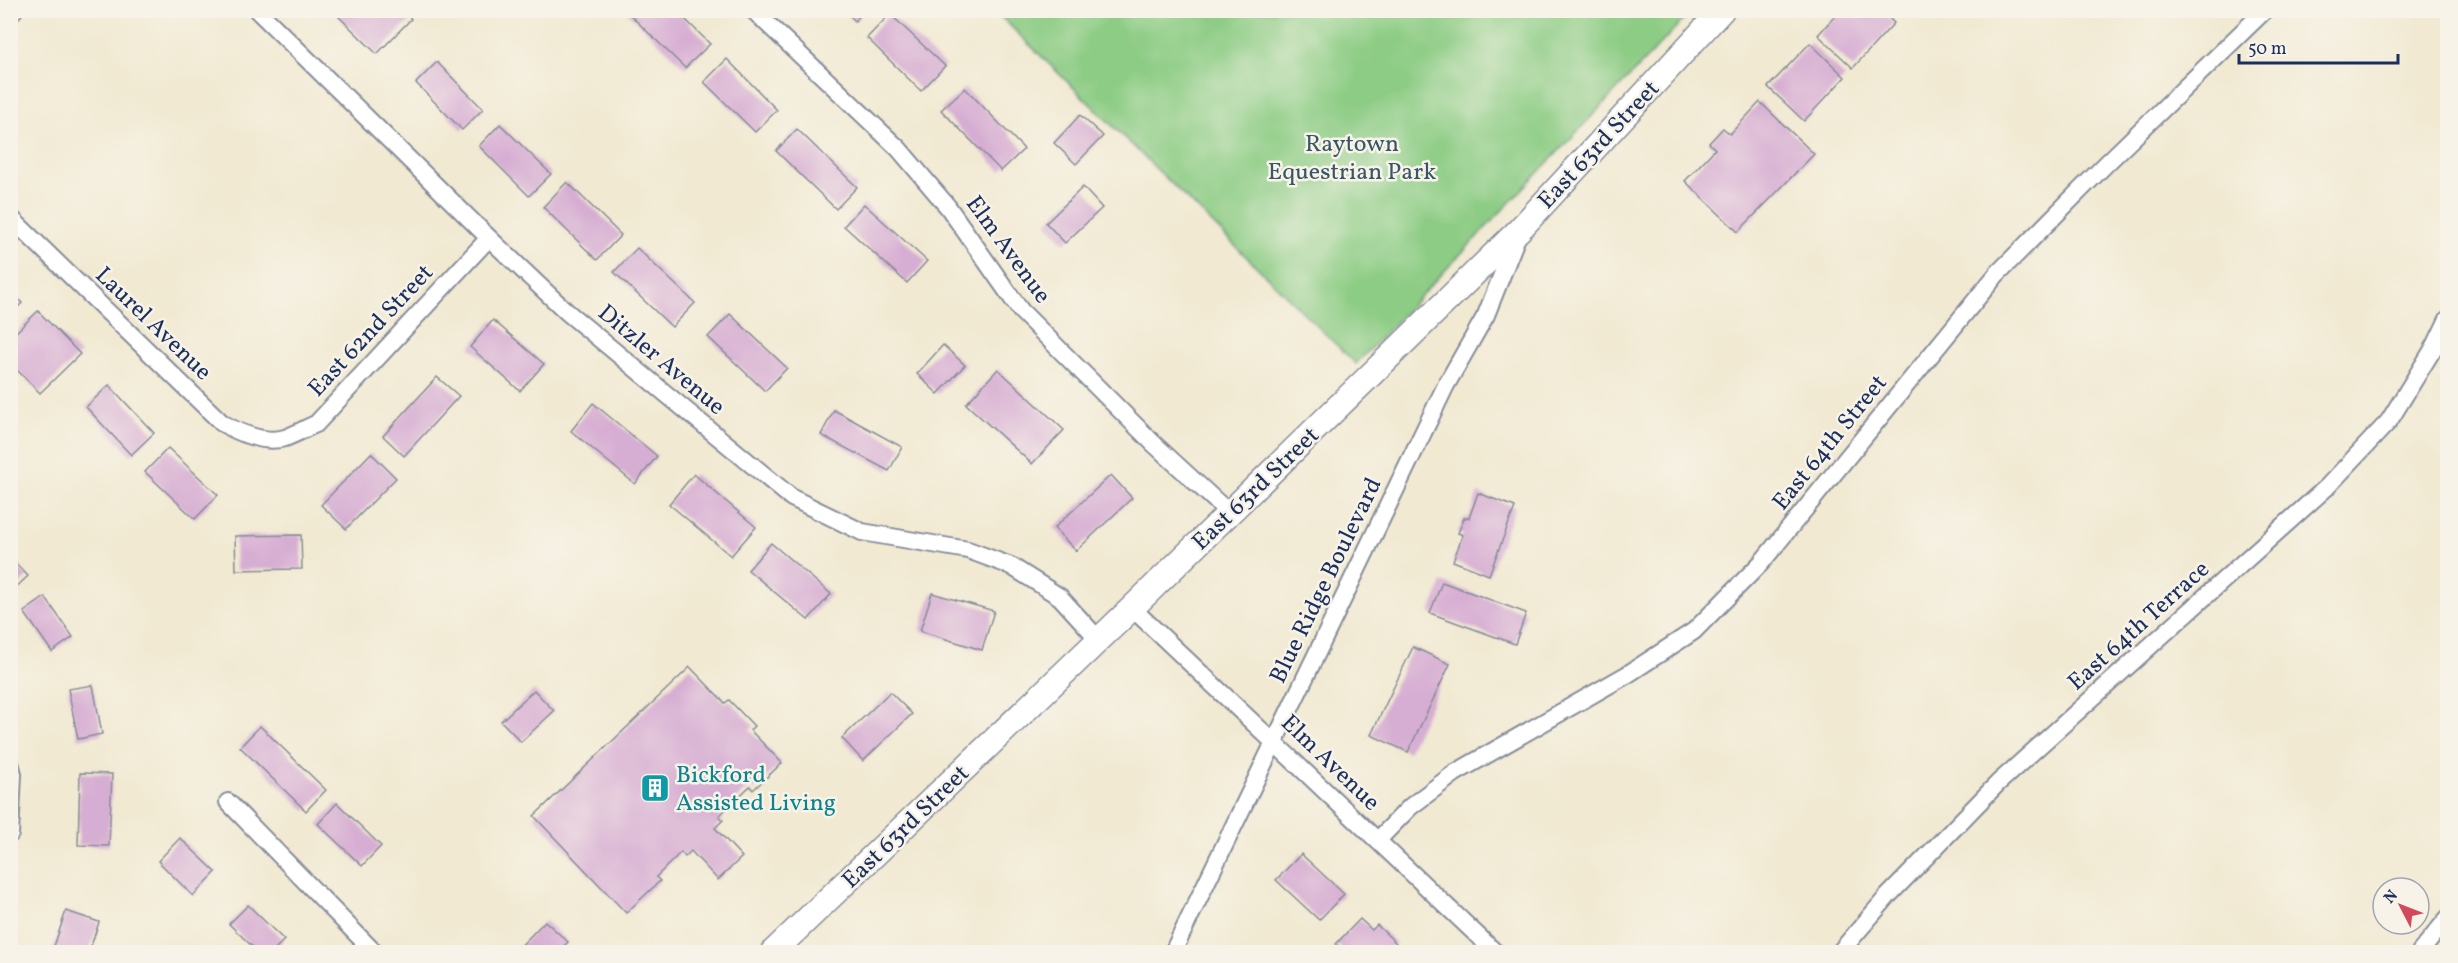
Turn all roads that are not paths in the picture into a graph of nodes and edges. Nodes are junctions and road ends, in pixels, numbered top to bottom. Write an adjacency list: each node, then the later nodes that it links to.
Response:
1 (14, 10): 6 (street)
2 (257, 10): 9 (street, Ditzler Avenue)
3 (753, 10): 12 (street, Elm Avenue)
4 (1722, 10): 8 (main road, East 63rd Street)
5 (2265, 10): 19 (street, East 64th Street)
6 (10, 14)
7 (10, 217): 11 (street, Laurel Avenue)
8 (1520, 228): 12 (main road, East 63rd Street); 15 (street, Blue Ridge Boulevard)
9 (489, 238): 11 (street, East 62nd Street); 14 (street, Ditzler Avenue)
10 (2448, 319): 25 (street, East 64th Terrace)
11 (277, 438)
12 (1229, 513): 13 (main road, East 63rd Street)
13 (1132, 608): 14 (main road, East 63rd Street); 15 (street, Elm Avenue)
14 (1099, 640): 22 (main road, East 63rd Street)
15 (1274, 741): 19 (street, Elm Avenue); 23 (street, Blue Ridge Boulevard)
16 (10, 763): 18 (street)
17 (228, 802): 21 (street)
18 (10, 834)
19 (1378, 840): 24 (street, Elm Avenue)
20 (2448, 918): 26 (street)
21 (374, 952)
22 (773, 952)
23 (1173, 952)
24 (1495, 952)
25 (1840, 952)
26 (2420, 952)

